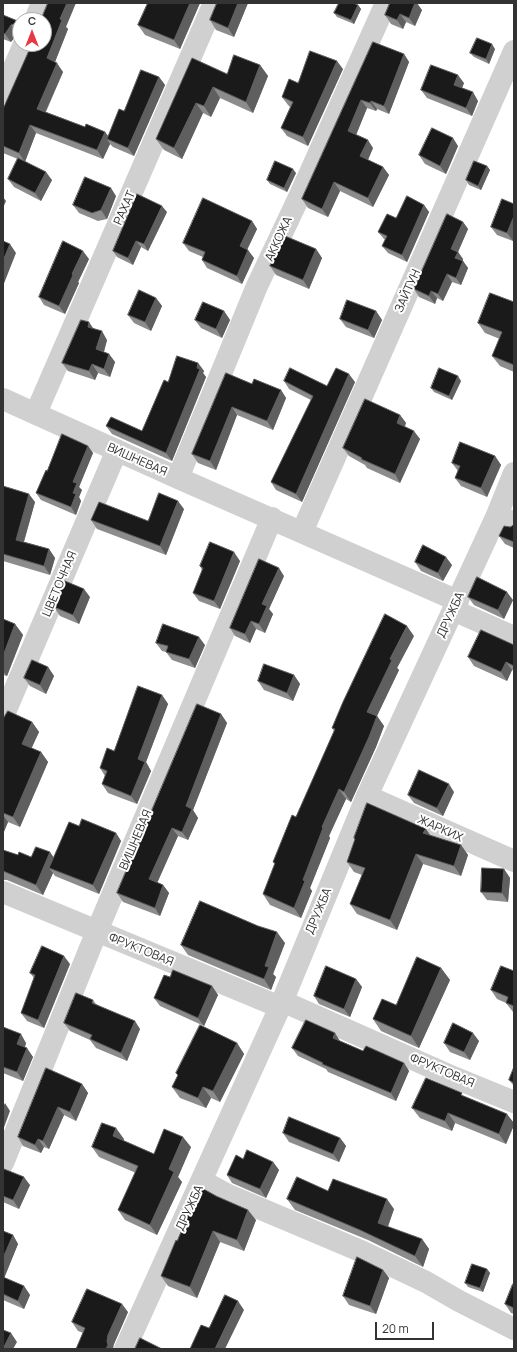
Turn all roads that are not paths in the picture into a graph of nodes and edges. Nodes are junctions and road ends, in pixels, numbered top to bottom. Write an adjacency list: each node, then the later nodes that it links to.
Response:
1 (214, 3): 7 (street, РАХАТ)
2 (386, 3): 10 (street, АККОЖА)
3 (514, 51): 13 (street, ЗАЙТУН)
4 (21, 52): 5 (street)
5 (3, 93)
6 (3, 399): 7 (street, ВИШНЕВАЯ)
7 (36, 413): 8 (street, ВИШНЕВАЯ)
8 (117, 450): 10 (street, ВИШНЕВАЯ); 16 (street, ЦВЕТОЧНАЯ)
9 (514, 473): 12 (street, ДРУЖБА)
10 (178, 478): 11 (street, ВИШНЕВАЯ)
11 (272, 518): 13 (street, ВИШНЕВАЯ); 20 (street, ВИШНЕВАЯ)
12 (505, 519): 14 (street, ДРУЖБА)
13 (302, 532): 14 (street, ВИШНЕВАЯ)
14 (456, 605): 15 (street, ВИШНЕВАЯ); 17 (street, ДРУЖБА)
15 (514, 637)
16 (3, 717)
17 (367, 796): 18 (street, ЖАРКИХ); 21 (street, ДРУЖБА)
18 (514, 861)
19 (3, 892): 20 (street, ФРУКТОВАЯ)
20 (97, 931): 21 (street, ФРУКТОВАЯ); 23 (street, ВИШНЕВАЯ)
21 (281, 1004): 22 (street, ФРУКТОВАЯ); 24 (street, ДРУЖБА)
22 (514, 1102)
23 (3, 1163)
24 (202, 1181): 25 (street); 26 (street, ДРУЖБА)
25 (514, 1329)
26 (125, 1349)

